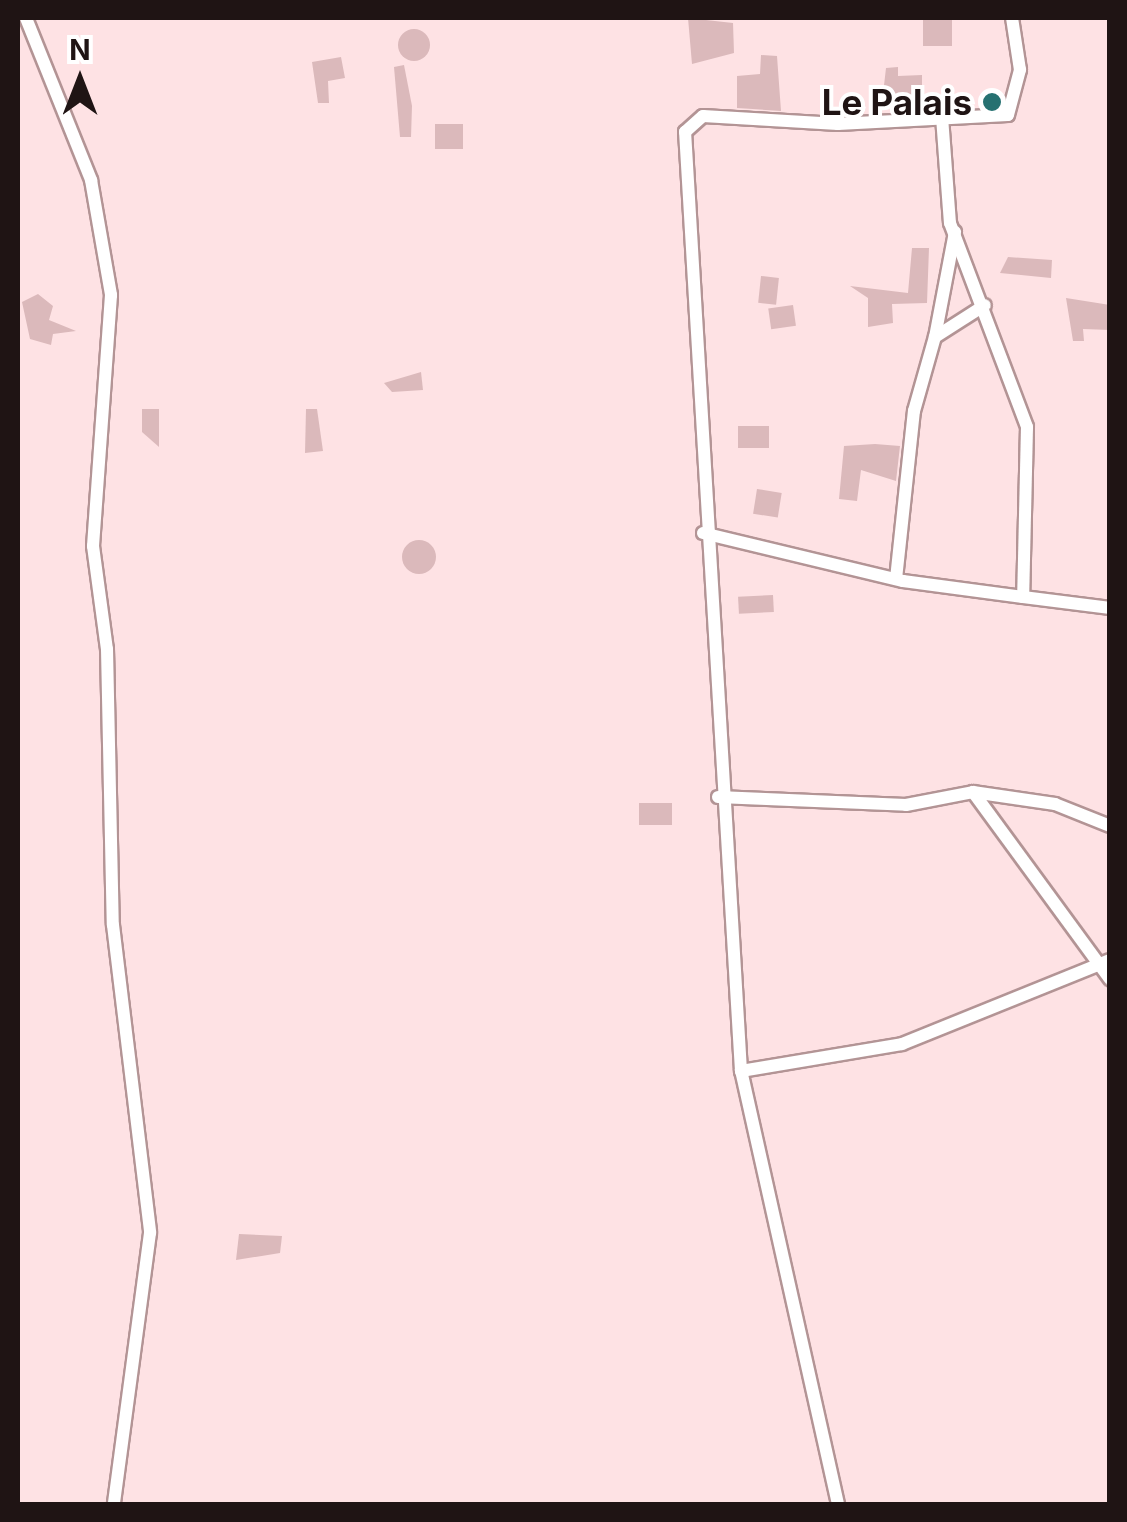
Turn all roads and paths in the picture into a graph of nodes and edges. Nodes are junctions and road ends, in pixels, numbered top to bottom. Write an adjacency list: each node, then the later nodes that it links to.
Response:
1 (26, 18): 17 (street)
2 (1012, 18): 3 (street)
3 (942, 117): 4 (street); 7 (street)
4 (955, 232): 5 (street); 6 (street)
5 (985, 305): 6 (street); 9 (street)
6 (935, 337): 8 (street)
7 (702, 533): 8 (street); 12 (street)
8 (896, 579): 9 (street)
9 (1024, 597): 10 (street)
10 (1110, 608)
11 (973, 792): 12 (street); 13 (street); 14 (street)
12 (718, 797): 16 (street)
13 (1110, 826)
14 (1104, 962): 15 (street); 16 (street)
15 (1110, 979)
16 (742, 1071): 18 (street)
17 (114, 1504)
18 (838, 1504)

